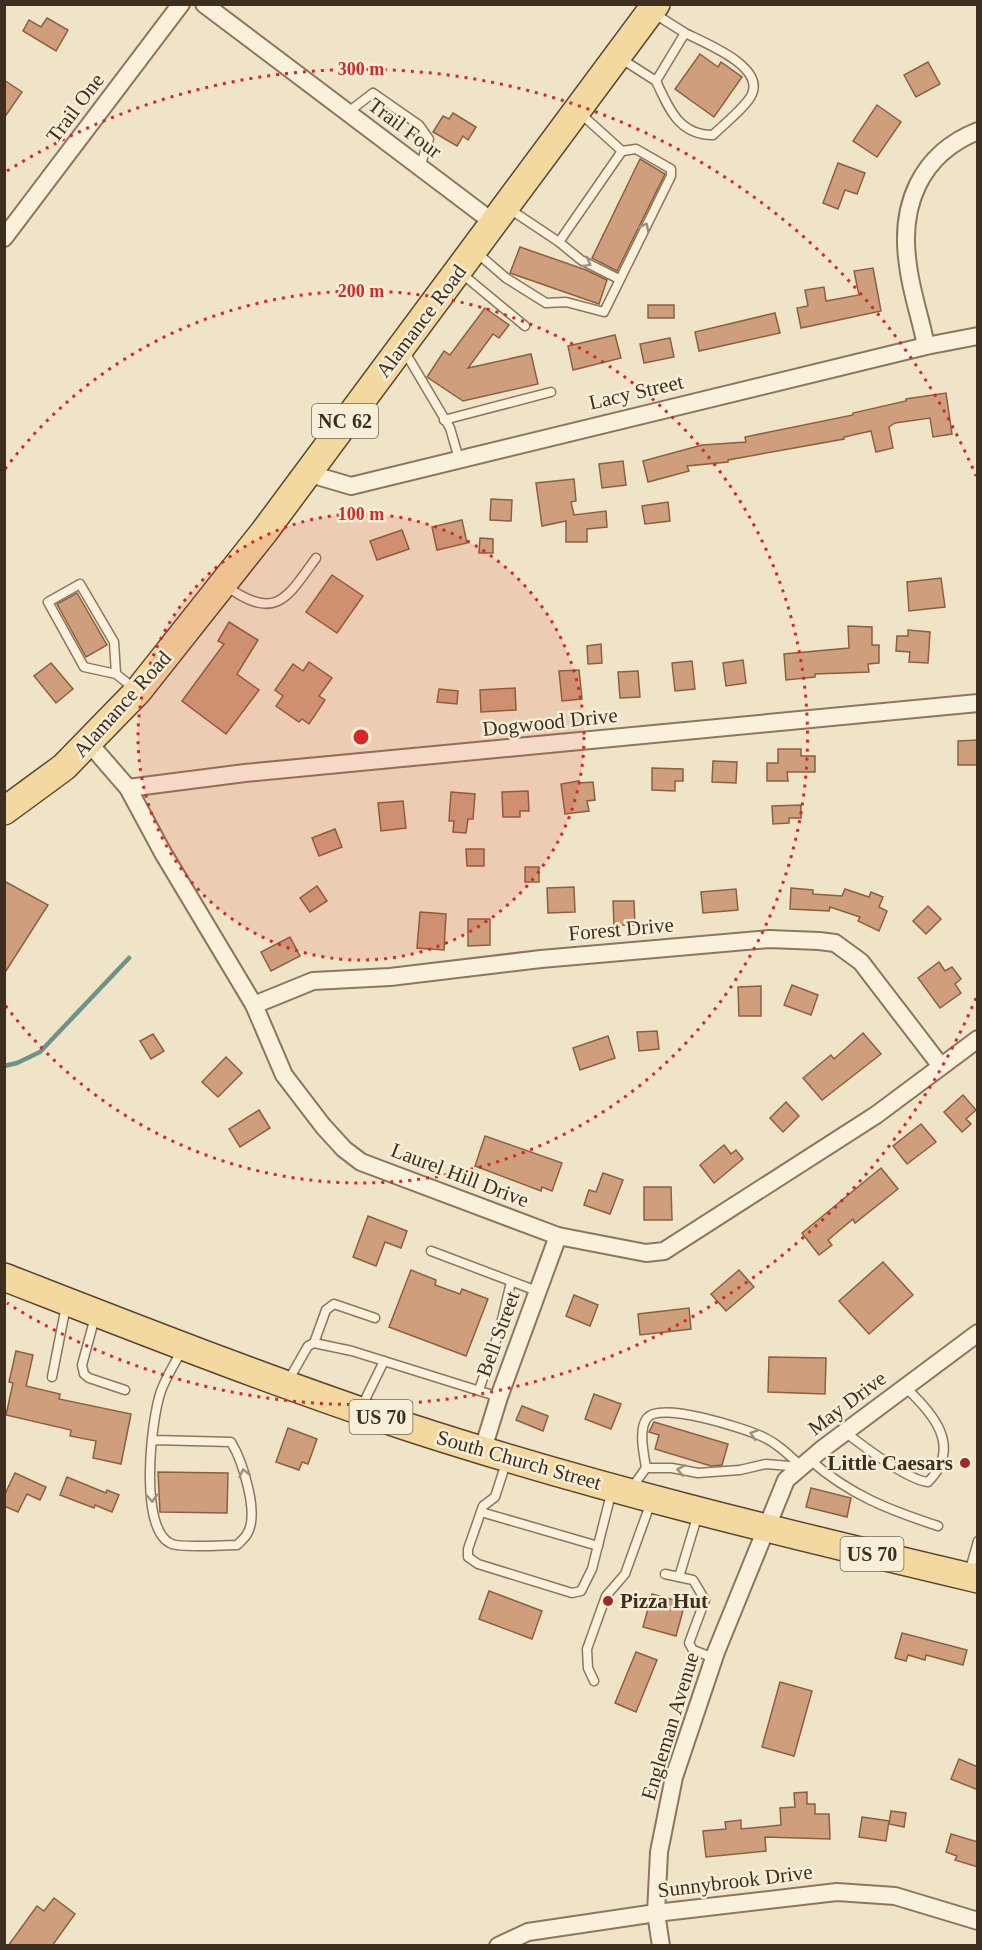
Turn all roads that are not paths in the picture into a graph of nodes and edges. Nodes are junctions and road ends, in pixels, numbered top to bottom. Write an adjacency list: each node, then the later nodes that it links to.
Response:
1 (181, 4): 13 (street, Trail One)
2 (204, 4): 8 (street, Trail Four)
3 (650, 7): 4 (lane); 5 (main road, Alamance Road / NC 62)
4 (685, 33): 6 (lane); 6 (lane)
5 (618, 56): 6 (lane); 7 (main road, Alamance Road / NC 62)
6 (656, 81)
7 (577, 110): 10 (lane); 12 (main road, Alamance Road / NC 62)
8 (347, 113): 11 (street, Trail Four); 11 (lane)
9 (978, 131): 20 (street)
10 (622, 152): 14 (lane); 16 (lane, one-way to 10)
11 (420, 168): 12 (street, Trail Four)
12 (500, 215): 14 (lane); 15 (main road, Alamance Road / NC 62)
13 (4, 238)
14 (559, 242): 16 (lane, one-way to 16)
15 (466, 260): 16 (lane); 17 (lane); 19 (main road, Alamance Road / NC 62)
16 (619, 279)
17 (525, 326)
18 (978, 336): 20 (street, Lacy Street)
19 (402, 346): 22 (lane); 24 (main road, Alamance Road / NC 62)
20 (926, 346): 23 (street, Lacy Street)
21 (551, 392): 22 (lane)
22 (444, 420): 23 (lane)
23 (459, 459): 24 (street, Lacy Street)
24 (307, 473): 26 (main road, Alamance Road / NC 62)
25 (316, 558): 26 (lane)
26 (223, 584): 28 (main road, Alamance Road / NC 62)
27 (116, 674): 27 (lane); 28 (lane)
28 (138, 691): 30 (main road, Alamance Road / NC 62)
29 (978, 703): 31 (street, Dogwood Drive)
30 (89, 743): 31 (street, Laurel Hill Drive); 32 (main road, Alamance Road / NC 62)
31 (128, 788): 33 (street, Laurel Hill Drive)
32 (4, 810)
33 (254, 1005): 35 (street, Forest Drive); 36 (street, Laurel Hill Drive)
34 (978, 1039): 35 (street, Laurel Hill Drive)
35 (940, 1065): 36 (street, Laurel Hill Drive)
36 (558, 1236): 40 (street, Bell Street)
37 (431, 1251): 39 (lane)
38 (4, 1277): 41 (main road, South Church Street / US 70)
39 (511, 1281): 40 (lane); 52 (lane)
40 (537, 1292): 53 (street, Bell Street)
41 (67, 1301): 42 (main road, South Church Street / US 70); 48 (lane)
42 (96, 1313): 46 (main road, South Church Street / US 70); 51 (lane)
43 (375, 1318): 45 (lane)
44 (978, 1333): 50 (street, May Drive)
45 (314, 1343): 47 (lane); 49 (lane)
46 (183, 1347): 49 (main road, South Church Street / US 70); 56 (lane)
47 (384, 1361): 52 (lane); 54 (lane)
48 (52, 1377)
49 (286, 1384): 54 (main road, South Church Street / US 70)
50 (905, 1387): 55 (street, May Drive); 55 (lane)
51 (125, 1390)
52 (479, 1390): 53 (lane)
53 (499, 1396): 57 (street, Bell Street)
54 (360, 1410): 57 (main road, South Church Street / US 70)
55 (844, 1432): 58 (street, May Drive)
56 (154, 1440): 56 (lane, one-way to 56)
57 (496, 1453): 60 (main road, South Church Street / US 70); 62 (lane)
58 (806, 1464): 59 (lane, one-way to 59); 59 (lane, one-way to 59); 63 (lane); 64 (street, May Drive)
59 (646, 1468): 60 (lane)
60 (631, 1492): 61 (main road, South Church Street / US 70); 66 (lane); 71 (lane)
61 (699, 1511): 64 (main road, South Church Street / US 70); 68 (lane)
62 (481, 1512): 66 (lane); 66 (lane)
63 (939, 1526)
64 (766, 1528): 69 (main road, South Church Street / US 70); 70 (street, Engleman Avenue)
65 (978, 1541): 69 (lane)
66 (598, 1546)
67 (665, 1574): 68 (lane)
68 (680, 1577): 70 (lane)
69 (973, 1578)
70 (714, 1658): 72 (street, Engleman Avenue)
71 (594, 1681)
72 (656, 1912): 73 (street, Sunnybrook Drive); 74 (street, Sunnybrook Drive); 75 (street, Engleman Avenue)
73 (978, 1921)
74 (498, 1946)
75 (662, 1946)

